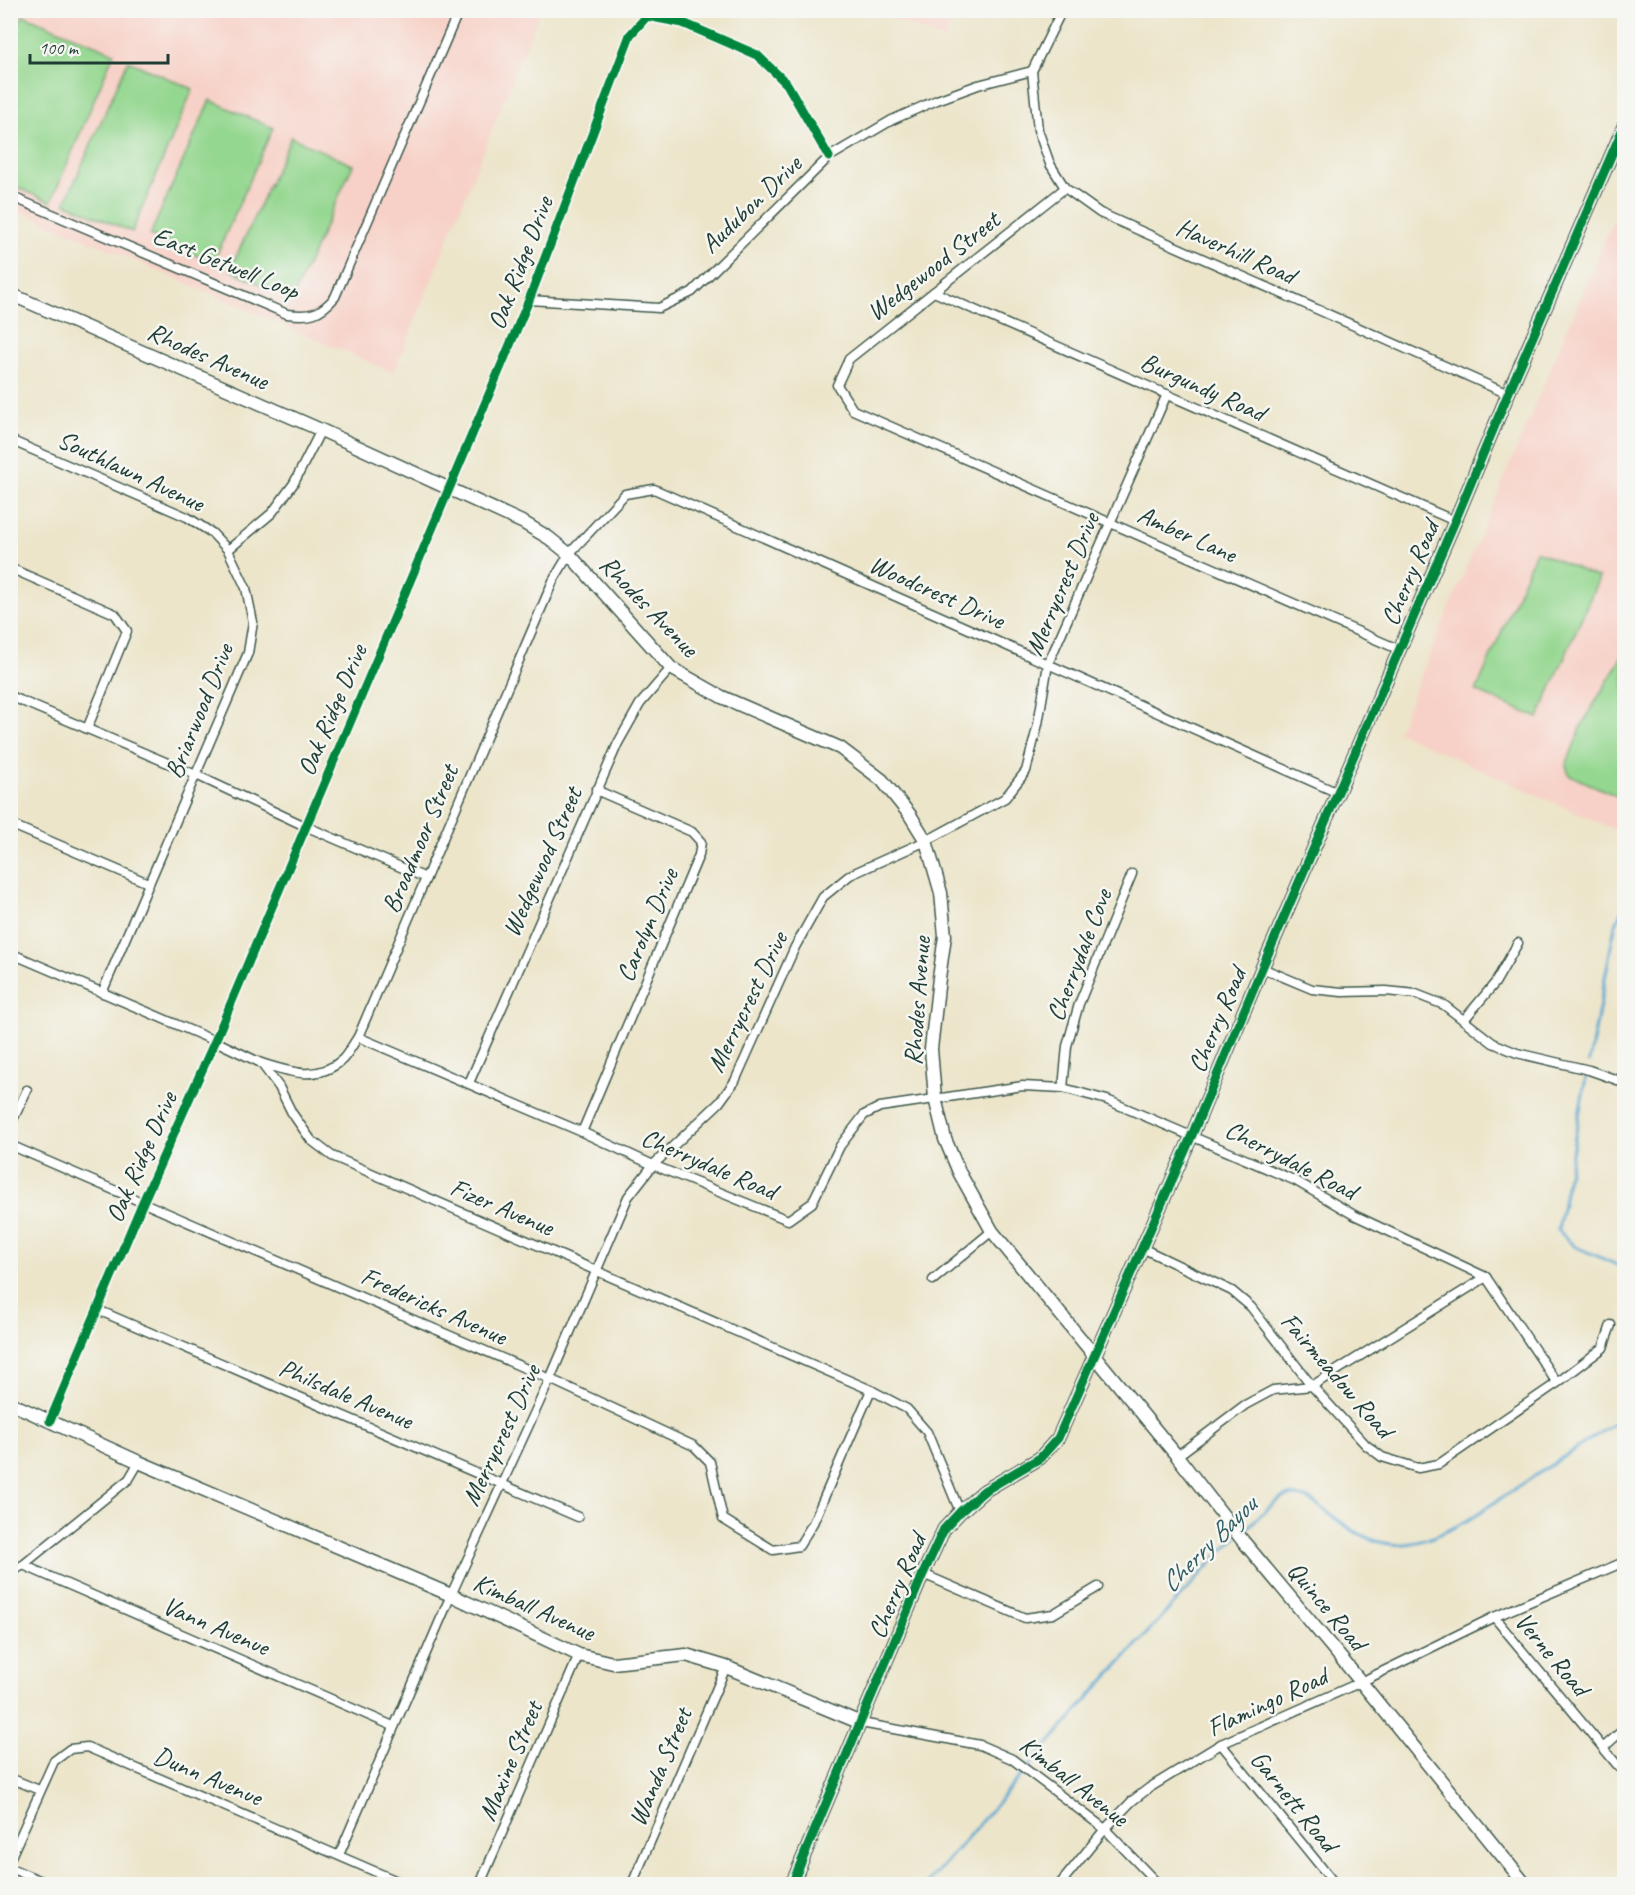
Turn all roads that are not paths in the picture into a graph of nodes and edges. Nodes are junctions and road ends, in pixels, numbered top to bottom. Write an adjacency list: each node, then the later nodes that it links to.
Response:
1 (459, 10): 7 (street, East Getwell Loop)
2 (1062, 10): 3 (street)
3 (1032, 71): 5 (street, Audubon Drive); 6 (street, Haverhill Road)
4 (1624, 126): 13 (main road, Cherry Road)
5 (829, 157): 10 (street, Audubon Drive); 10 (street, Oak Ridge Drive)
6 (1065, 188): 8 (street, Wedgewood Street); 13 (street, Haverhill Road)
7 (10, 196)
8 (934, 292): 11 (street, Wedgewood Street); 12 (street, Burgundy Road)
9 (10, 294): 14 (main road, Rhodes Avenue)
10 (529, 300): 16 (street, Oak Ridge Drive)
11 (837, 385): 18 (street, Amber Lane)
12 (1167, 394): 17 (street, Burgundy Road); 18 (street, Merrycrest Drive)
13 (1508, 394): 17 (main road, Cherry Road)
14 (321, 430): 16 (main road, Rhodes Avenue); 19 (street)
15 (10, 440): 19 (street, Southlawn Avenue)
16 (449, 489): 20 (main road, Rhodes Avenue); 31 (street, Oak Ridge Drive)
17 (1455, 521): 22 (main road, Cherry Road)
18 (1110, 523): 22 (street, Amber Lane); 23 (street, Merrycrest Drive)
19 (228, 550): 27 (street, Briarwood Drive)
20 (569, 554): 23 (street, Woodcrest Drive); 24 (main road, Rhodes Avenue); 34 (street, Broadmoor Street)
21 (10, 568): 26 (street)
22 (1400, 650): 29 (main road, Cherry Road)
23 (1048, 664): 29 (street, Woodcrest Drive); 32 (street, Merrycrest Drive)
24 (671, 668): 28 (street, Wedgewood Street); 32 (main road, Rhodes Avenue)
25 (10, 696): 26 (street)
26 (87, 729): 27 (street)
27 (196, 775): 31 (street); 35 (street, Briarwood Drive)
28 (596, 790): 44 (street, Wedgewood Street); 50 (street, Carolyn Drive)
29 (1338, 793): 38 (main road, Cherry Road)
30 (10, 824): 35 (street)
31 (305, 826): 34 (street); 42 (street, Oak Ridge Drive)
32 (926, 841): 48 (main road, Rhodes Avenue); 53 (street, Merrycrest Drive)
33 (1132, 874): 46 (street, Cherrydale Cove)
34 (426, 878): 41 (street, Broadmoor Street)
35 (148, 883): 39 (street, Briarwood Drive)
36 (1518, 943): 40 (street)
37 (10, 953): 39 (street, Fizer Avenue)
38 (1262, 969): 40 (street); 51 (main road, Cherry Road)
39 (102, 993): 42 (street, Fizer Avenue)
40 (1464, 1020): 45 (street)
41 (358, 1037): 43 (street, Broadmoor Street); 44 (street, Cherrydale Road)
42 (215, 1041): 43 (street, Fizer Avenue); 54 (street, Oak Ridge Drive)
43 (261, 1063): 57 (street, Fizer Avenue)
44 (469, 1083): 50 (street, Cherrydale Road)
45 (1624, 1085)
46 (1063, 1088): 48 (street, Cherrydale Road); 51 (street, Cherrydale Road)
47 (27, 1090): 49 (street)
48 (935, 1098): 53 (street, Cherrydale Road); 55 (main road, Rhodes Avenue)
49 (10, 1126)
50 (582, 1132): 53 (street, Cherrydale Road)
51 (1192, 1135): 56 (main road, Cherry Road); 58 (street, Cherrydale Road)
52 (10, 1145): 54 (street, Fredericks Avenue)
53 (653, 1165): 57 (street, Merrycrest Drive)
54 (143, 1202): 60 (street, Oak Ridge Drive); 63 (street, Fredericks Avenue)
55 (992, 1231): 59 (street); 62 (main road, Rhodes Avenue)
56 (1142, 1248): 62 (main road, Cherry Road); 65 (street, Fairmeadow Road)
57 (596, 1271): 63 (street, Merrycrest Drive); 66 (street, Fizer Avenue)
58 (1486, 1277): 64 (street); 65 (street)
59 (933, 1280)
60 (98, 1310): 68 (street, Oak Ridge Drive); 71 (street, Philsdale Avenue)
61 (1611, 1325): 64 (street, Fairmeadow Road)
62 (1095, 1355): 69 (main road, Quince Road); 72 (main road, Cherry Road)
63 (550, 1379): 66 (street, Fredericks Avenue); 71 (street, Merrycrest Drive)
64 (1557, 1383): 65 (street, Fairmeadow Road)
65 (1312, 1386): 69 (street)
66 (871, 1390): 72 (street, Fizer Avenue)
67 (10, 1403): 68 (main road, Kimball Avenue)
68 (50, 1421): 70 (main road, Kimball Avenue)
69 (1177, 1456): 83 (main road, Quince Road)
70 (139, 1462): 75 (street); 79 (main road, Kimball Avenue)
71 (502, 1484): 73 (street, Philsdale Avenue); 79 (street, Merrycrest Drive)
72 (960, 1512): 77 (main road, Cherry Road)
73 (578, 1517)
74 (1624, 1562): 80 (street, Flamingo Road)
75 (23, 1565): 76 (street); 85 (street, Vann Avenue)
76 (10, 1573)
77 (923, 1574): 78 (street); 84 (main road, Cherry Road)
78 (1098, 1587)
79 (451, 1595): 81 (main road, Kimball Avenue); 85 (street, Merrycrest Drive)
80 (1494, 1617): 83 (street, Flamingo Road); 88 (street, Verne Road)
81 (579, 1655): 82 (main road, Kimball Avenue); 98 (street, Maxine Street)
82 (726, 1667): 84 (main road, Kimball Avenue); 99 (street, Wanda Street)
83 (1361, 1682): 87 (street, Flamingo Road); 104 (main road, Quince Road)
84 (861, 1723): 92 (street, Kimball Avenue); 100 (main road, Cherry Road)
85 (393, 1726): 93 (street, Merrycrest Drive)
86 (1624, 1729): 88 (street)
87 (1221, 1744): 92 (street, Flamingo Road); 103 (street, Garnett Road)
88 (1604, 1747): 89 (street, Verne Road)
89 (1624, 1773)
90 (10, 1778): 91 (street)
91 (39, 1790): 93 (street, Dunn Avenue); 94 (street, Dunn Avenue)
92 (1105, 1829): 101 (street, Flamingo Road); 102 (street, Kimball Avenue)
93 (339, 1855): 97 (street, Dunn Avenue)
94 (10, 1859)
95 (10, 1868): 96 (street)
96 (49, 1884)
97 (404, 1884)
98 (480, 1884)
99 (632, 1884)
100 (792, 1884)
101 (1060, 1884)
102 (1158, 1884)
103 (1335, 1884)
104 (1525, 1884)

